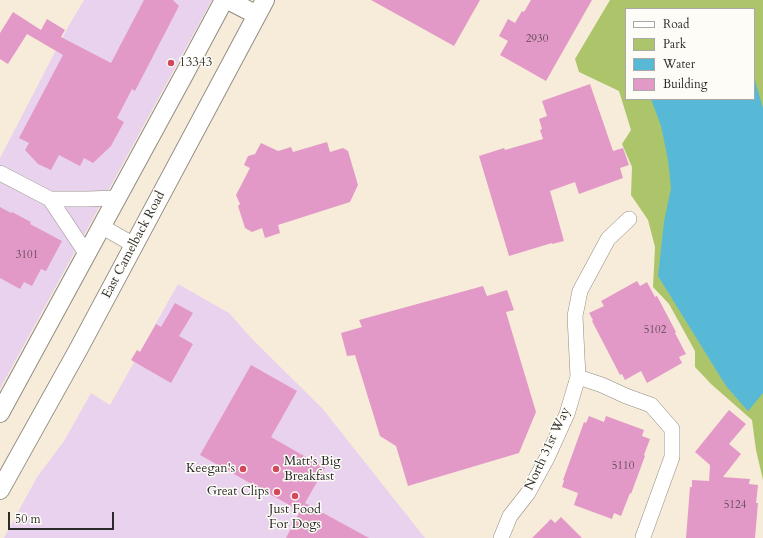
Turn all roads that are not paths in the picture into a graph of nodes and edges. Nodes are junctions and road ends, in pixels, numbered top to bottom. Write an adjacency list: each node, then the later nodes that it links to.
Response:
1 (224, 0): 5 (main road)
2 (228, 0): 3 (main road)
3 (261, 8): 9 (main road, East Camelback Road)
4 (0, 173): 6 (street)
5 (117, 198): 6 (street); 8 (main road)
6 (50, 199): 10 (street)
7 (629, 219): 11 (street, North 31st Way)
8 (101, 226): 9 (street); 10 (main road)
9 (134, 245): 13 (main road, East Camelback Road)
10 (86, 253): 12 (main road)
11 (578, 377): 14 (street, North 31st Way); 15 (street)
12 (0, 413)
13 (0, 490)
14 (501, 538)
15 (643, 538)

